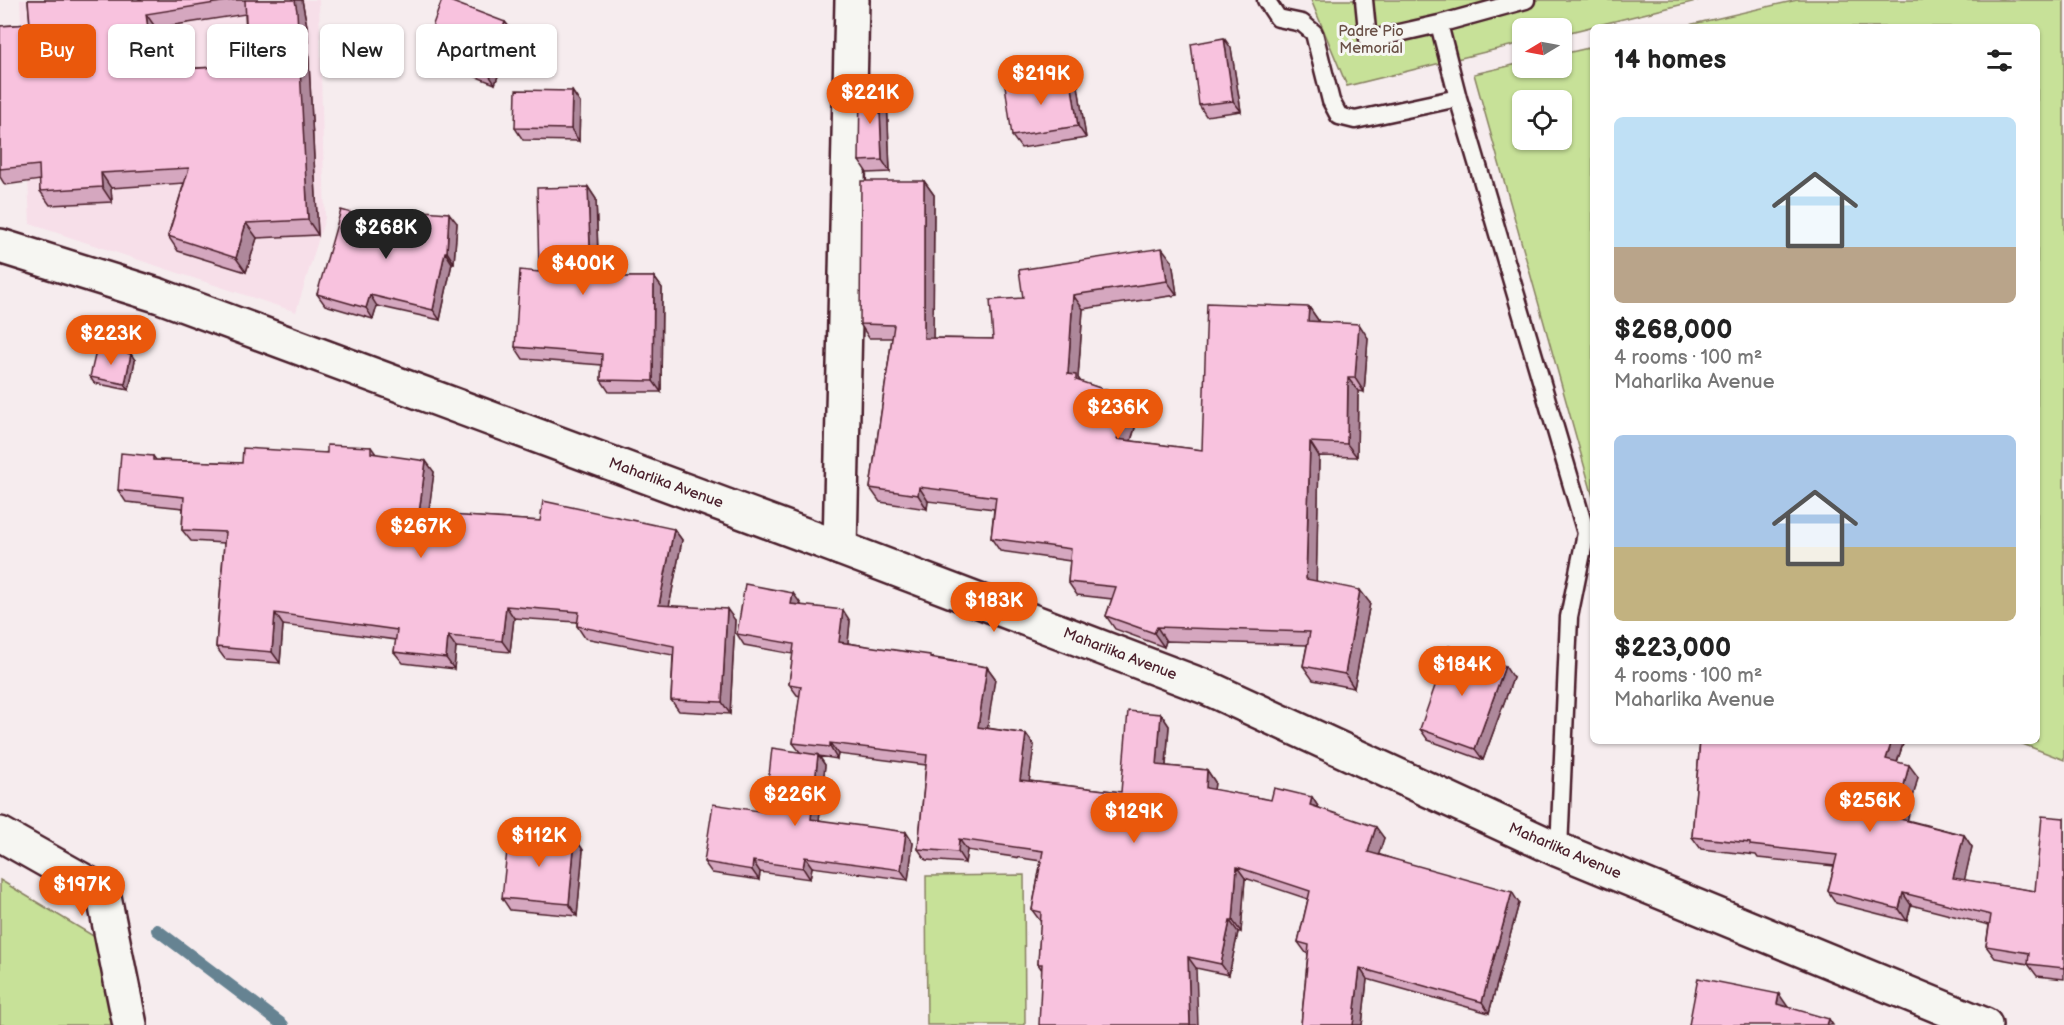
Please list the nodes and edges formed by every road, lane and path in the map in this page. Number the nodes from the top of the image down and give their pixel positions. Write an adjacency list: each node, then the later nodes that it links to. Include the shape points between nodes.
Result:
1 (852, 0): 9 (main road)
2 (1266, 0): 7 (lane, via 1278,18 1302,22 1314,33 1330,101 1339,116 1355,120)
3 (1364, 0): 6 (lane, via 1368,40)
4 (1526, 0): 5 (lane)
5 (1509, 2): 6 (lane)
6 (1439, 24): 7 (lane)
7 (1458, 98): 11 (lane, via 1586,532 1569,617)
8 (0, 246): 9 (main road, Maharlika Avenue, via 160,296)
9 (840, 548): 11 (main road, Maharlika Avenue, via 1208,688)
10 (0, 834): 12 (main road, via 103,892)
11 (1559, 850): 13 (main road, Maharlika Avenue)
12 (130, 1025)
13 (1985, 1025)

